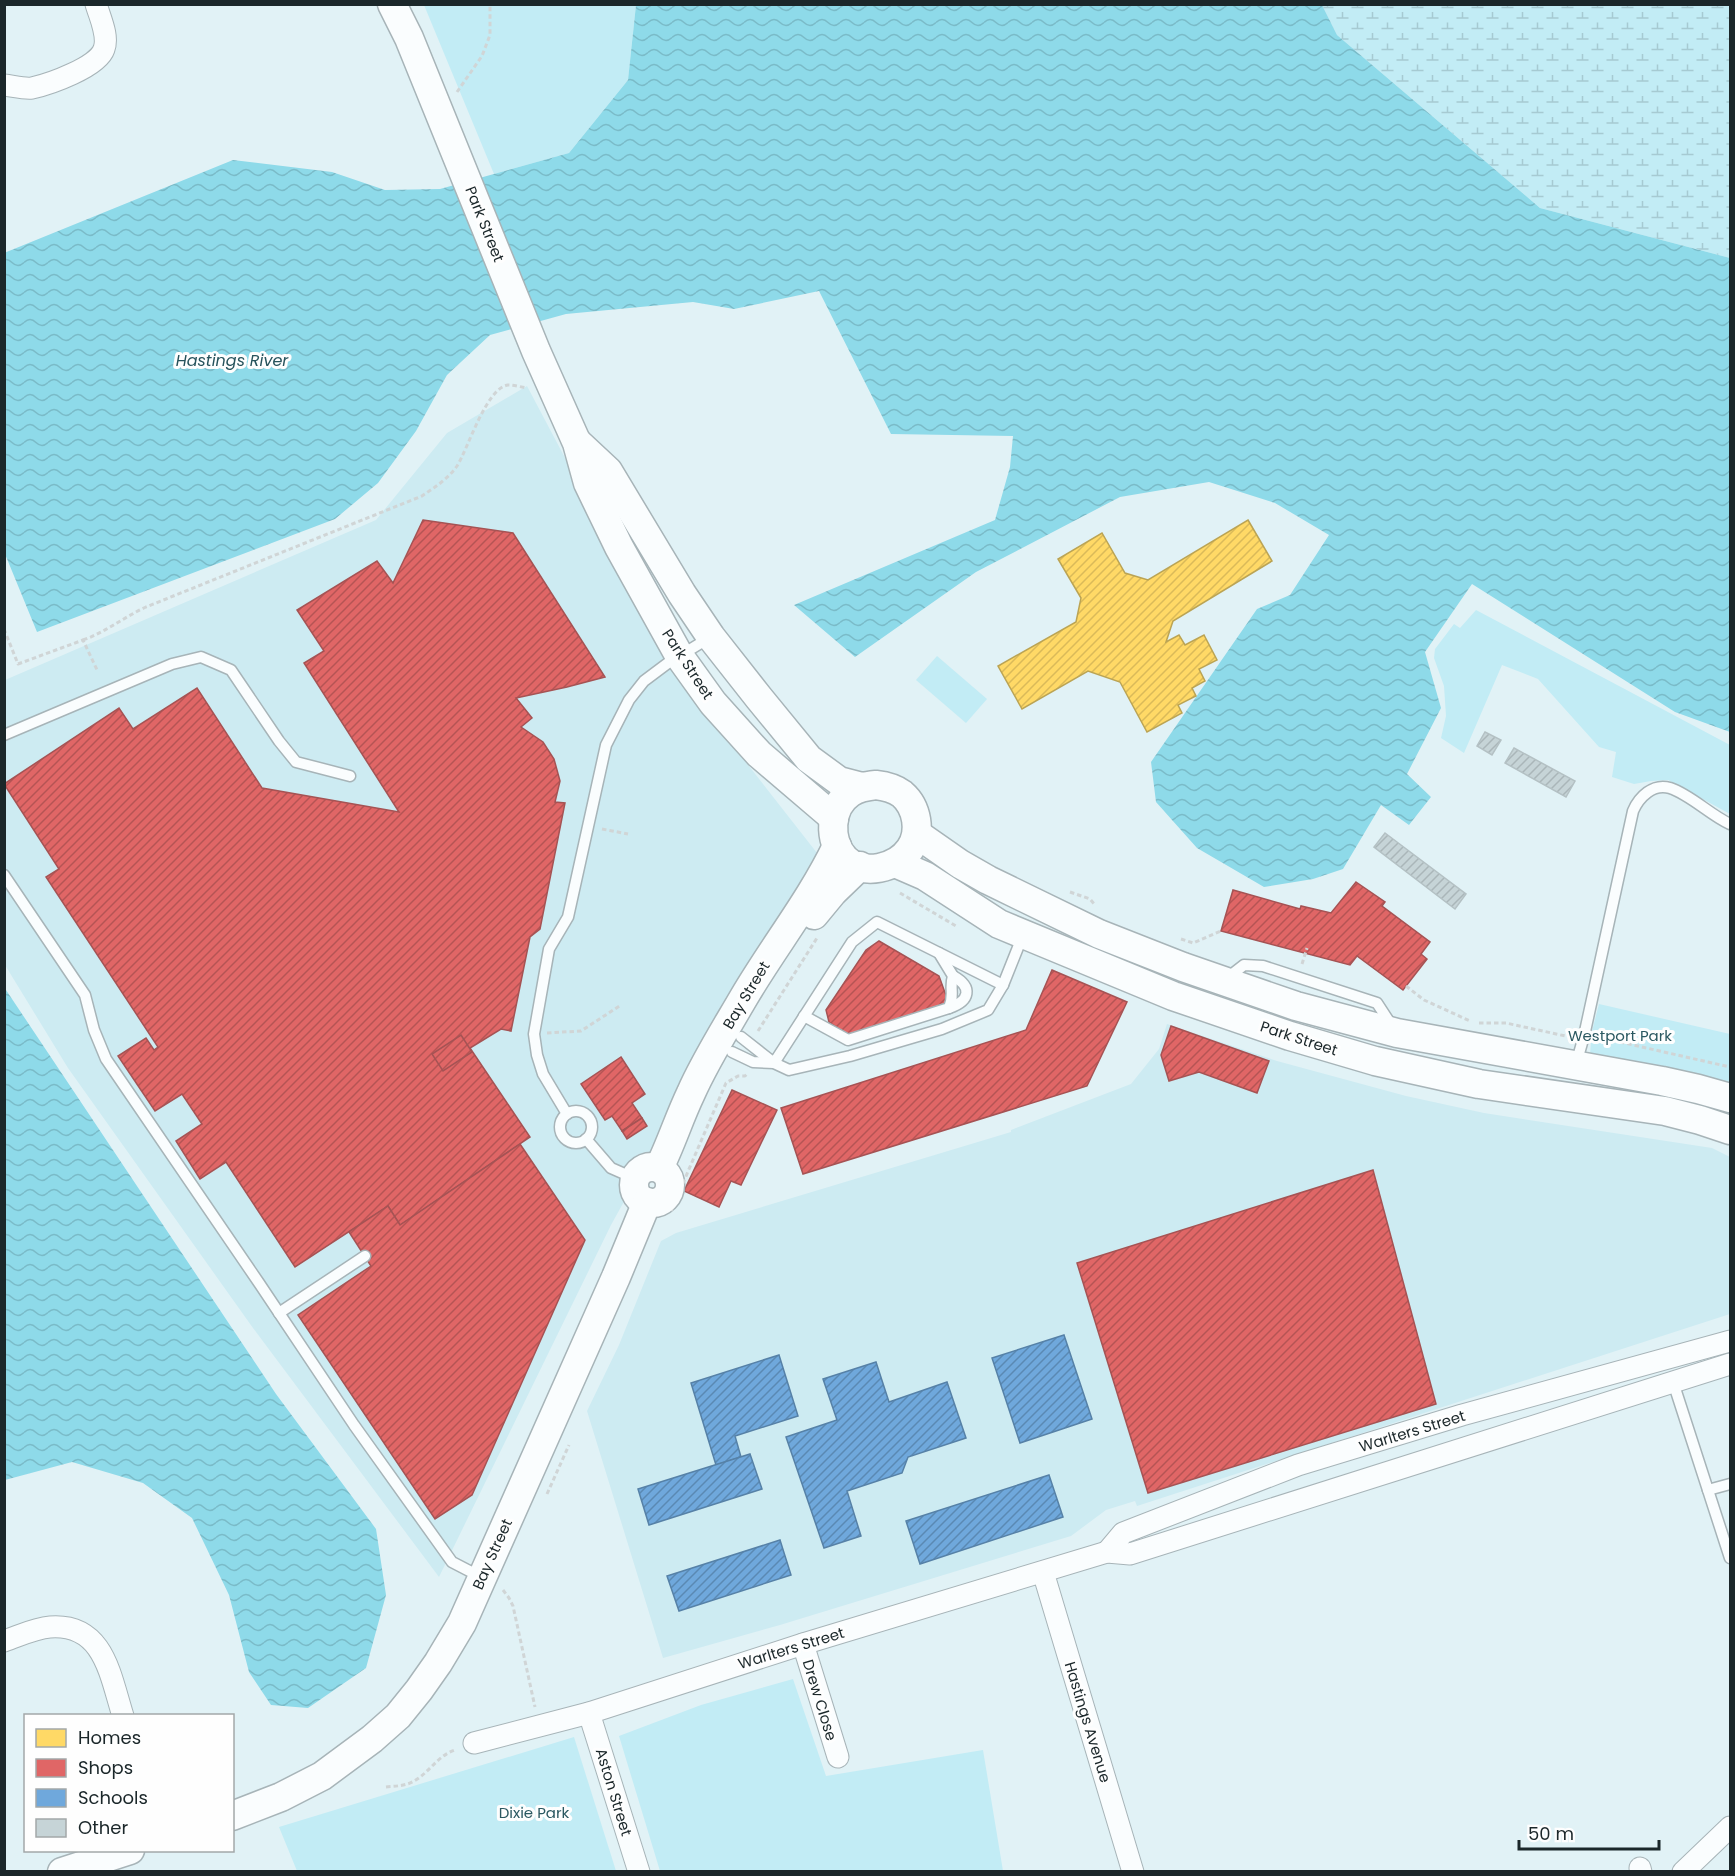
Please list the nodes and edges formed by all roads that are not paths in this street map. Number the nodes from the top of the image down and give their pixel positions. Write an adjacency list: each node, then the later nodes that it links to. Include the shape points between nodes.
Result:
1 (96, 4): 3 (street, via 106,39 100,58 30,88)
2 (392, 4): 4 (street, Park Street)
3 (4, 86)
4 (577, 443): 5 (street, Park Street, via 608,471); 6 (street, Park Street, via 588,483)
5 (711, 637): 6 (lane); 9 (street, Park Street, via 810,759 839,781)
6 (680, 657): 10 (street, Park Street, via 713,703 759,754); 25 (lane, via 644,681 629,700 606,745 568,916 549,950 534,1034 543,1074)
7 (4, 735): 8 (lane, via 172,664 201,657 231,670 296,762)
8 (350, 776)
9 (862, 787): 10 (street, via 839,805); 12 (street, via 889,787 902,794 911,805)
10 (834, 818): 13 (street)
11 (1731, 824): 23 (lane, via 1669,788 1655,789 1636,802)
12 (917, 834): 14 (street, via 911,849); 23 (street, Park Street, via 960,864 1038,905 1183,967 1296,1006 1397,1033)
13 (837, 846): 15 (street, via 846,860); 28 (street, Bay Street, via 815,890 756,978 691,1091)
14 (895, 863): 15 (street, via 874,869); 17 (street, Park Street, via 925,876)
15 (860, 866): 21 (street, Bay Street, via 808,923)
16 (4, 874): 30 (lane, via 85,995 106,1059)
17 (1023, 935): 19 (lane); 26 (street, Park Street, via 1173,996 1352,1054 1479,1084 1665,1111)
18 (939, 953): 19 (lane); 20 (lane, via 877,922 852,942); 20 (lane, via 952,976 954,998 949,1008 848,1040)
19 (1003, 985): 22 (lane, via 988,1010 942,1029 789,1070)
20 (804, 1016): 22 (lane)
21 (740, 1054): 22 (lane); 22 (lane, via 753,1062); 28 (street, Bay Street, via 723,1069)
22 (774, 1063)
23 (1576, 1065): 24 (street, Park Street)
24 (1731, 1098)
25 (567, 1114): 27 (lane, via 580,1111 591,1120 591,1134); 27 (lane, via 561,1123 565,1139 576,1143)
26 (1731, 1130)
27 (586, 1139): 28 (lane, via 611,1167)
28 (656, 1182): 39 (street, Bay Street)
29 (365, 1256): 30 (lane)
30 (279, 1313): 39 (lane, via 452,1562)
31 (1731, 1341): 36 (street, Warlters Street, via 1298,1465 1123,1533)
32 (1731, 1364): 33 (street, Warlters Street)
33 (1673, 1382): 35 (lane); 36 (street, Warlters Street, via 1130,1554)
34 (1731, 1484): 35 (lane)
35 (1708, 1490): 37 (lane)
36 (1107, 1552): 38 (street, Warlters Street)
37 (1731, 1558)
38 (1043, 1572): 41 (street, Warlters Street); 51 (street, Hastings Avenue)
39 (492, 1583): 46 (street, Bay Street, via 398,1716 322,1776)
40 (4, 1641): 43 (street, via 48,1627 83,1633 104,1656)
41 (802, 1644): 42 (street, Warlters Street); 45 (street, Drew Close)
42 (590, 1713): 44 (street, Warlters Street); 50 (street, Aston Street)
43 (122, 1714)
44 (474, 1743)
45 (838, 1757)
46 (234, 1815)
47 (1731, 1827): 52 (street)
48 (127, 1852): 49 (street)
49 (62, 1872)
50 (639, 1872)
51 (1133, 1872)
52 (1683, 1872)

